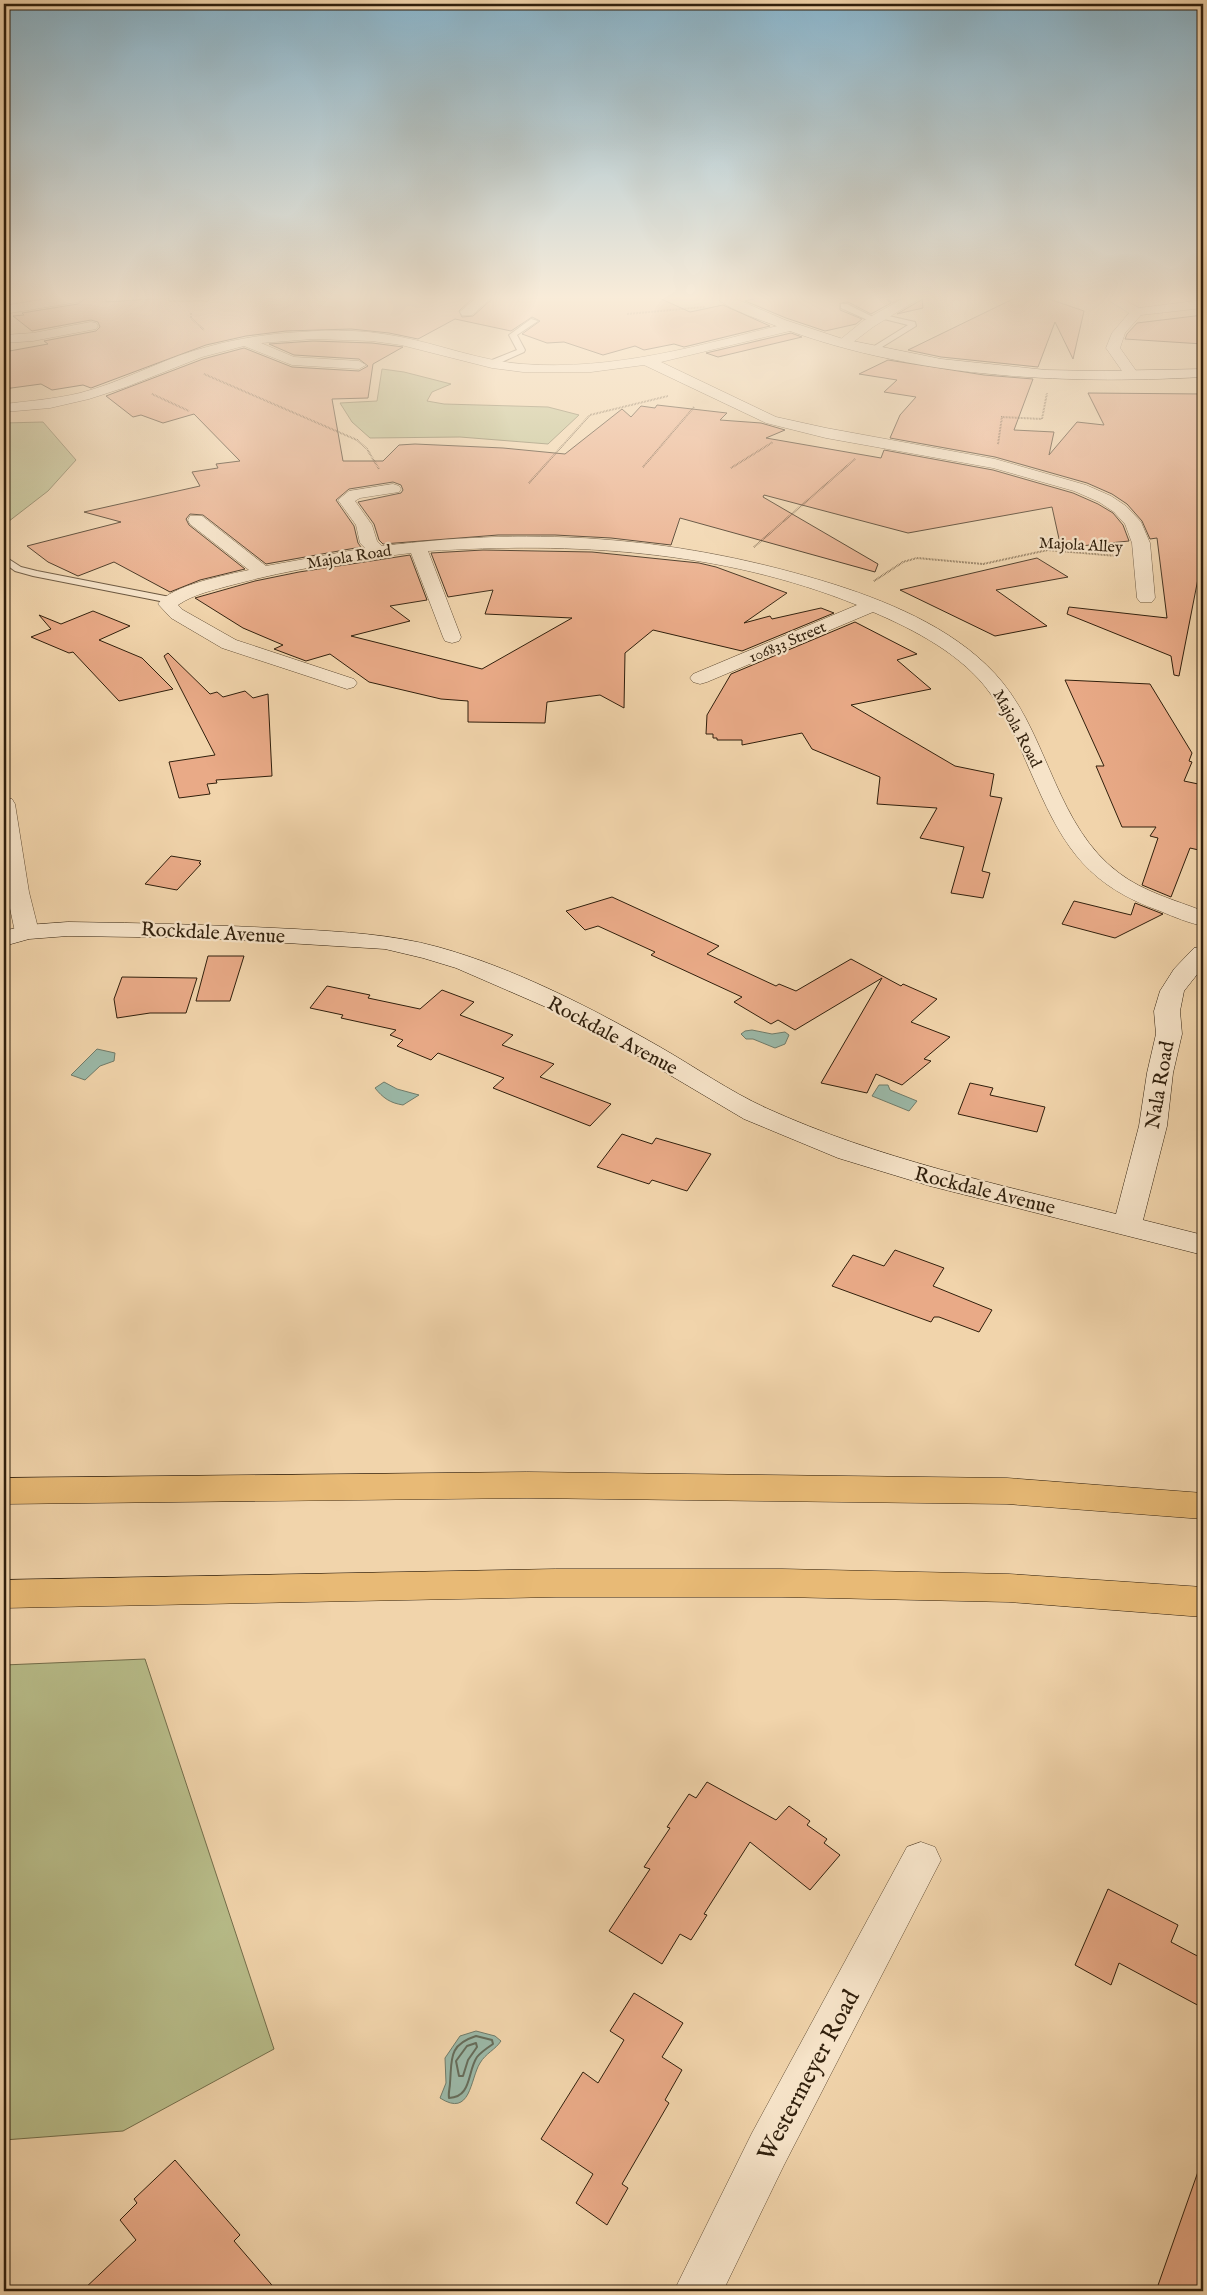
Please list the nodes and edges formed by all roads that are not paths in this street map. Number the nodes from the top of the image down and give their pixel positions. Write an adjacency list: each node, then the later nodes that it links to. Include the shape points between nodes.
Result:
1 (31, 405): 3 (street)
2 (734, 405): 10 (street, via 796,428 995,464 1080,488 1105,499 1132,522 1141,543)
3 (4, 408)
4 (392, 489): 7 (street, via 355,494 346,500 364,525)
5 (196, 520): 9 (street)
6 (417, 546): 7 (street, Majola Road); 12 (street, Majola Road, via 471,542 578,543 668,551 736,562 811,581); 13 (street)
7 (376, 550): 9 (street, Majola Road)
8 (4, 559): 11 (lane, via 18,569 36,574)
9 (263, 572): 11 (street, Majola Road)
10 (1146, 598)
11 (170, 600): 15 (street, via 167,604 177,614 229,644)
12 (873, 605): 14 (street, 106833 Street); 17 (street, Majola Road, via 943,642 996,686 1071,832 1085,854 1103,872 1144,896)
13 (452, 637)
14 (700, 678)
15 (347, 683)
16 (4, 804): 18 (street, via 17,892)
17 (1203, 919)
18 (16, 935): 20 (street, Rockdale Avenue, via 97,928 204,931 386,942 429,952 465,963 564,1006 754,1113 840,1149 921,1175)
19 (1203, 954): 20 (street, Nala Road, via 1183,974 1172,992 1167,1011 1169,1034 1153,1126)
20 (1127, 1225): 21 (street, Rockdale Avenue)
21 (1203, 1245)
22 (4, 1490): 23 (highway, via 527,1486 1007,1491)
23 (1203, 1506)
24 (4, 1594): 25 (highway, via 546,1583 772,1583 1009,1588)
25 (1203, 1602)
26 (921, 1860): 27 (street, Westermeyer Road, via 768,2149)
27 (698, 2291)

